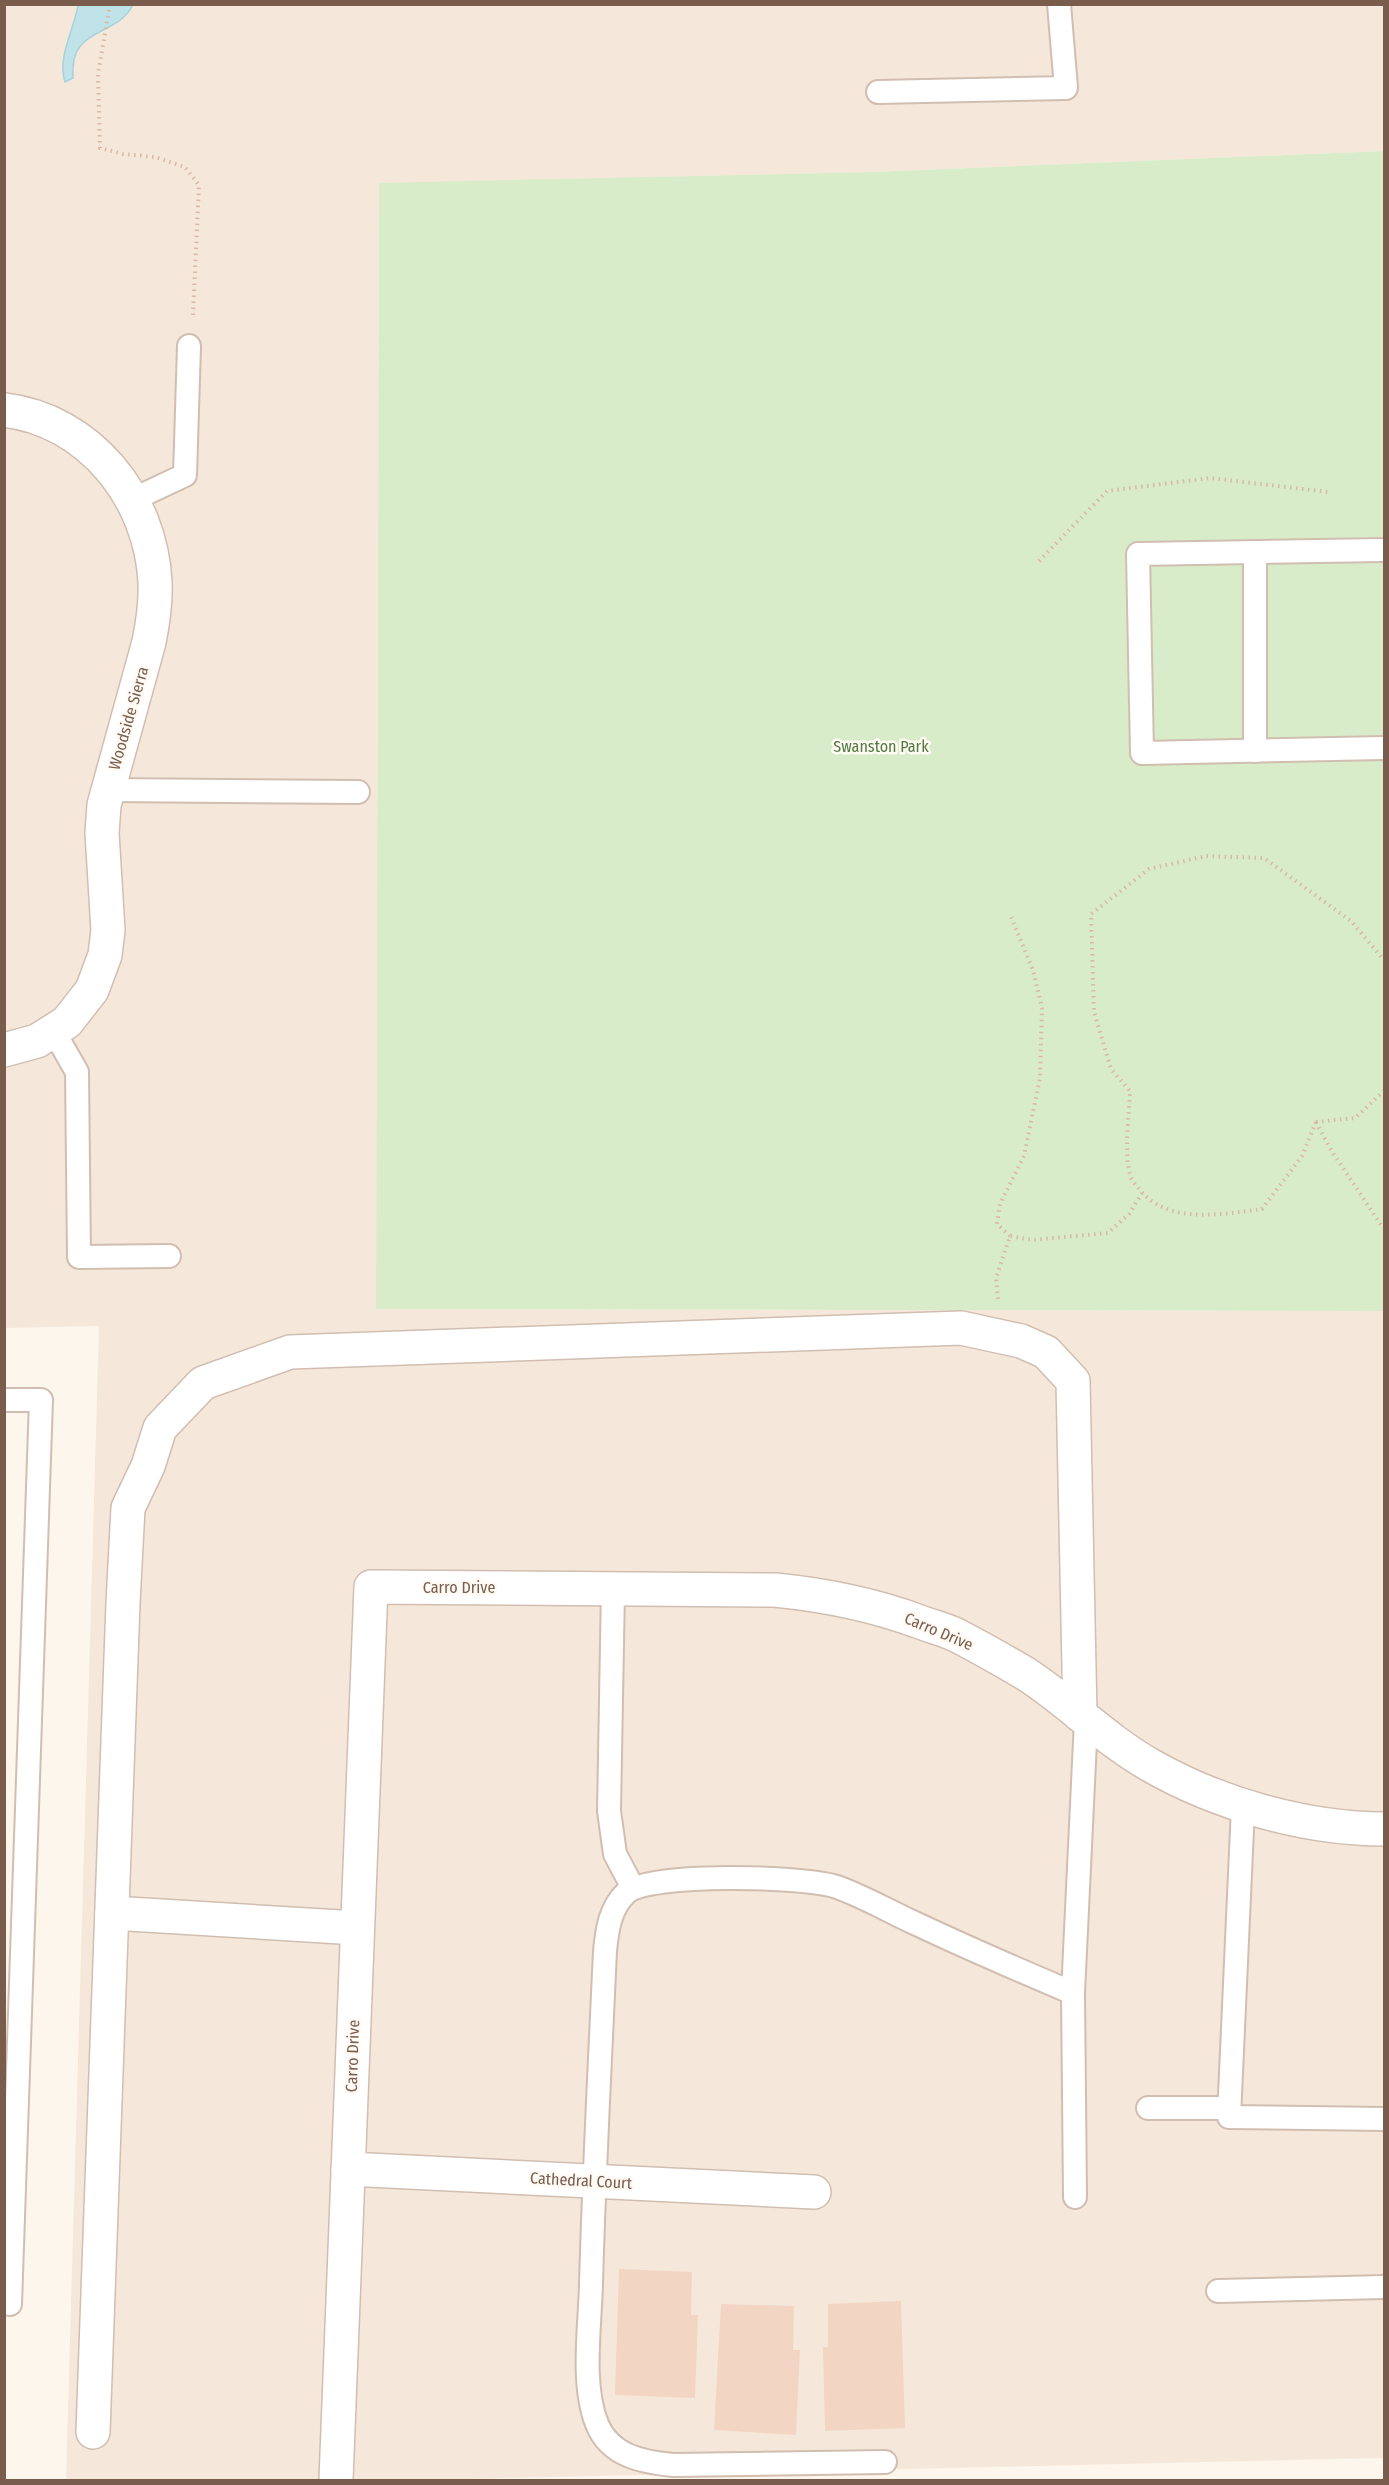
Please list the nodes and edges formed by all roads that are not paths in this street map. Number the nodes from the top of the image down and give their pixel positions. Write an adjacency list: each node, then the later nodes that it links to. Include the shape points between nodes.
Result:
1 (1059, 4): 2 (lane, via 1066,88)
2 (878, 92)
3 (189, 346): 5 (lane, via 185,475)
4 (4, 410): 5 (street, Woodside Sierra, via 43,419 83,441 114,471)
5 (132, 500): 10 (street, Woodside Sierra, via 147,535 155,581 154,615)
6 (1384, 550): 7 (lane)
7 (1255, 552): 9 (lane); 9 (lane, via 1138,554 1142,753)
8 (1384, 748): 9 (lane)
9 (1255, 751)
10 (108, 790): 11 (lane); 12 (street, Woodside Sierra, via 102,833 108,930 105,955 92,990 81,1006 67,1022)
11 (358, 792)
12 (53, 1030): 13 (street, Woodside Sierra, via 37,1041); 14 (lane, via 77,1072 79,1257)
13 (4, 1050)
14 (169, 1256)
15 (4, 1400): 22 (lane, via 41,1400)
16 (613, 1588): 17 (street, Carro Drive, via 775,1590 881,1608 956,1635 1026,1674); 20 (lane, via 609,1811 615,1854); 23 (street, Carro Drive, via 371,1587)
17 (1083, 1717): 18 (street, Carro Drive, via 1151,1766); 21 (street, via 1073,1381 1046,1352 1021,1341 961,1328 290,1352 203,1383 160,1428 128,1508); 24 (lane)
18 (1244, 1807): 19 (street, Carro Drive, via 1309,1822); 26 (lane)
19 (1384, 1829)
20 (633, 1888): 24 (lane, via 665,1881 770,1878 835,1886); 29 (lane, via 616,1905 607,1934)
21 (112, 1913): 23 (street); 35 (street)
22 (14, 1923): 34 (lane, via 10,2304)
23 (357, 1928): 28 (street, Carro Drive)
24 (1073, 1993): 31 (lane)
25 (1148, 2108): 26 (lane)
26 (1229, 2108): 27 (lane, via 1229,2117)
27 (1384, 2119)
28 (348, 2169): 29 (street, Cathedral Court); 37 (street, Carro Drive)
29 (594, 2181): 30 (street, Cathedral Court); 36 (lane, via 589,2367 593,2409 608,2441 624,2455 672,2465)
30 (814, 2192)
31 (1075, 2197)
32 (1384, 2287): 33 (lane)
33 (1218, 2291)
34 (4, 2302)
35 (93, 2432)
36 (885, 2462)
37 (336, 2481)

